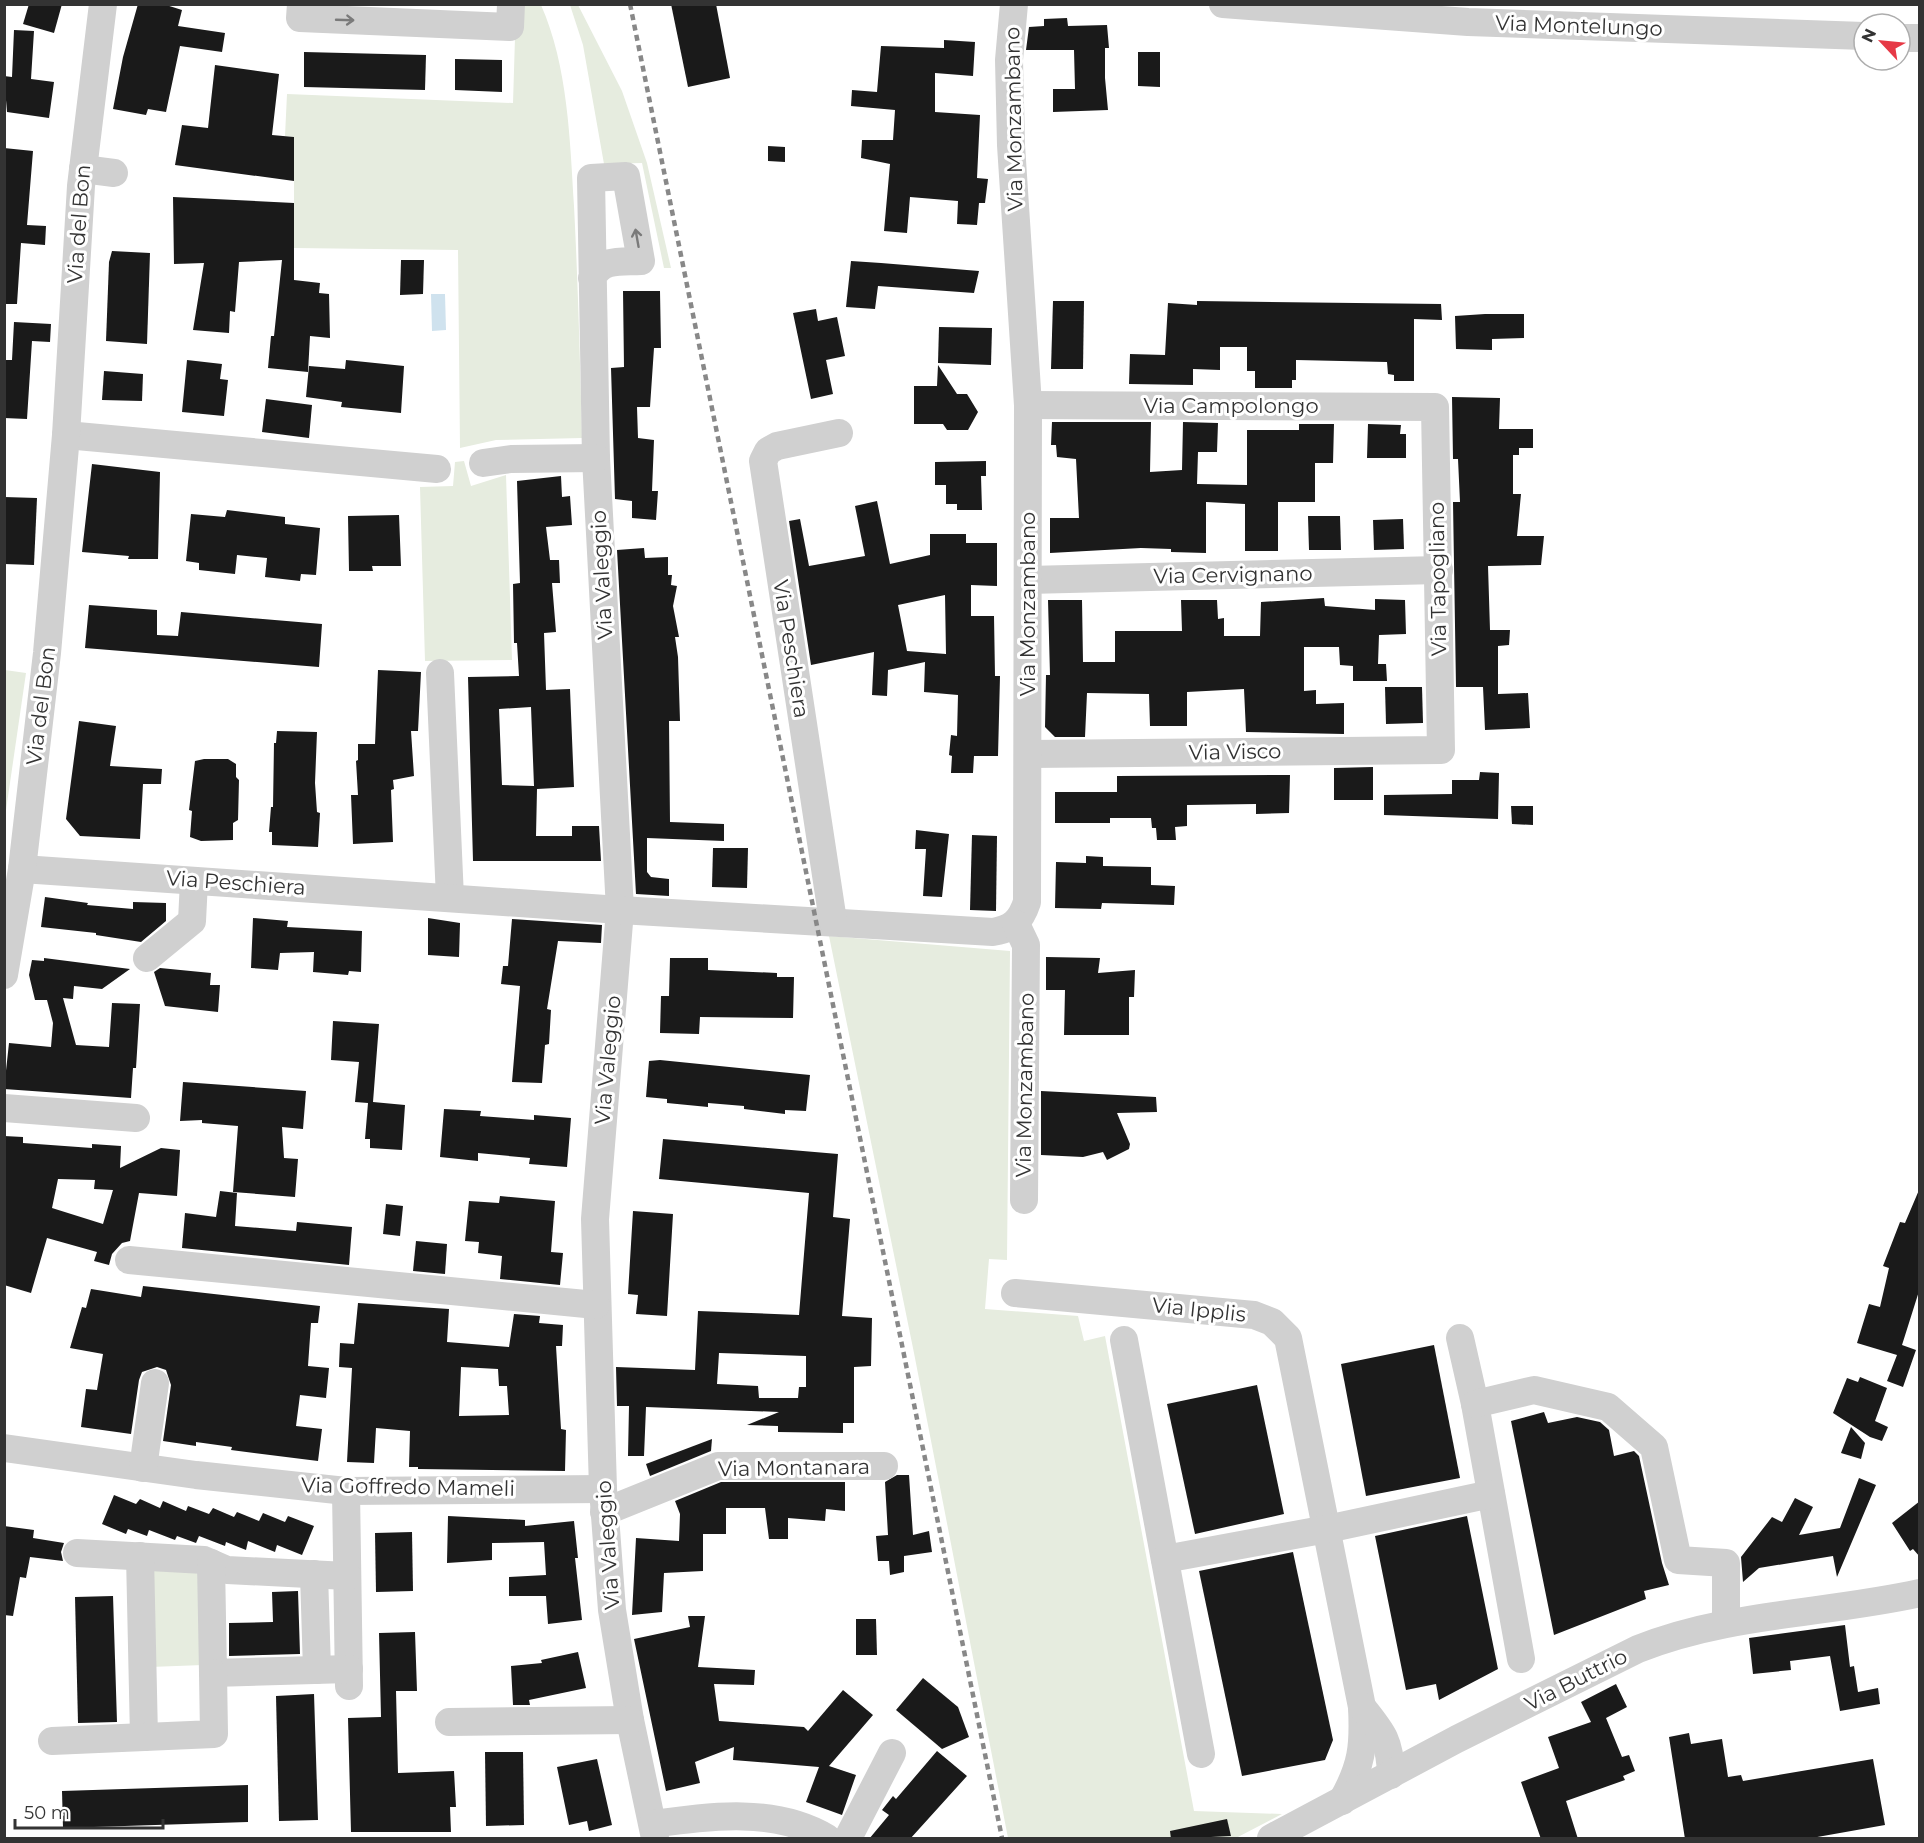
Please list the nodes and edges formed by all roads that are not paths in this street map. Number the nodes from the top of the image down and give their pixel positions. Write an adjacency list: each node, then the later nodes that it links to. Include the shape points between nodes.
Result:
1 (301, 4): 2 (street, one-way to 2, via 300,18 510,27)
2 (511, 4)
3 (1014, 4): 10 (street, Via Monzambano, via 1009,60 1011,145)
4 (1223, 4): 6 (street, Via Montelungo, via 1468,22)
5 (104, 8): 7 (street, Via del Bon)
6 (1852, 36)
7 (83, 169): 8 (street); 13 (street, Via del Bon)
8 (114, 173)
9 (592, 278): 14 (street, Via Valeggio)
10 (1028, 405): 11 (street, Via Campolongo); 18 (street, Via Monzambano)
11 (1435, 407): 17 (street, Via Tapogliano)
12 (839, 433): 26 (street, Via Peschiera, via 777,446 768,451 763,461)
13 (66, 435): 16 (street); 22 (street, Via del Bon, via 47,653)
14 (596, 458): 15 (street); 25 (street, Via Valeggio)
15 (483, 463)
16 (437, 469)
17 (1439, 570): 18 (street, Via Cervignano); 20 (street, Via Tapogliano)
18 (1028, 580): 21 (street, Via Monzambano)
19 (440, 673): 24 (street)
20 (1441, 750): 21 (street, Via Visco)
21 (1029, 754): 27 (street, Via Monzambano, via 1028,902)
22 (22, 869): 23 (street, Via Peschiera); 29 (street, Via del Bon)
23 (194, 881): 24 (street, Via Peschiera); 28 (street, via 192,921)
24 (450, 898): 25 (street, Via Peschiera)
25 (620, 910): 26 (street, Via Peschiera); 35 (street, Via Valeggio, via 596,1219)
26 (833, 921): 27 (street, Via Peschiera, via 993,932)
27 (1016, 924): 32 (street, Via Monzambano, via 1026,945)
28 (147, 958)
29 (4, 975)
30 (4, 1108): 31 (street)
31 (136, 1118)
32 (1024, 1200)
33 (129, 1260): 35 (street)
34 (1015, 1293): 46 (street, Via Ipplis, via 1245,1314 1272,1322 1288,1338 1291,1348)
35 (596, 1305): 45 (street, Via Valeggio)
36 (1460, 1338): 39 (street)
37 (1124, 1340): 49 (street)
38 (155, 1383): 42 (street)
39 (1475, 1404): 44 (street); 54 (street, via 1534,1390 1608,1407 1654,1447 1678,1560 1726,1563)
40 (4, 1448): 42 (street, Via Goffredo Mameli)
41 (884, 1466): 45 (street, Via Montanara, via 718,1466)
42 (143, 1468): 43 (street, Via Goffredo Mameli)
43 (346, 1491): 45 (street, Via Goffredo Mameli); 52 (street)
44 (1491, 1494): 46 (street); 55 (street)
45 (603, 1500): 58 (street, Via Valeggio, via 612,1610)
46 (1327, 1529): 49 (street); 61 (street, Via Ipplis, via 1362,1707)
47 (77, 1553): 48 (street)
48 (141, 1556): 50 (street); 60 (street)
49 (1165, 1559): 65 (street)
50 (211, 1563): 51 (street, via 226,1570); 57 (street)
51 (314, 1574): 52 (street); 56 (street)
52 (347, 1576): 56 (street, via 349,1679)
53 (1915, 1592): 54 (street, Via Buttrio, via 1833,1610)
54 (1726, 1622): 63 (street, Via Buttrio, via 1689,1630 1638,1649)
55 (1521, 1659)
56 (317, 1670): 57 (street)
57 (213, 1673): 60 (street, via 214,1734)
58 (630, 1720): 59 (street); 68 (street, Via Valeggio)
59 (449, 1722)
60 (144, 1737): 62 (street)
61 (1375, 1739): 63 (street, Via Ipplis); 66 (street, Via Ipplis, via 1390,1750); 67 (street)
62 (52, 1741)
63 (1435, 1751): 66 (street, Via Buttrio)
64 (892, 1753): 70 (street)
65 (1201, 1754)
66 (1391, 1775): 67 (street, Via Buttrio)
67 (1342, 1801): 71 (street, Via Buttrio)
68 (654, 1831): 69 (street, via 708,1817 758,1817 803,1827)
69 (827, 1839)
70 (848, 1839)
71 (1271, 1839)

